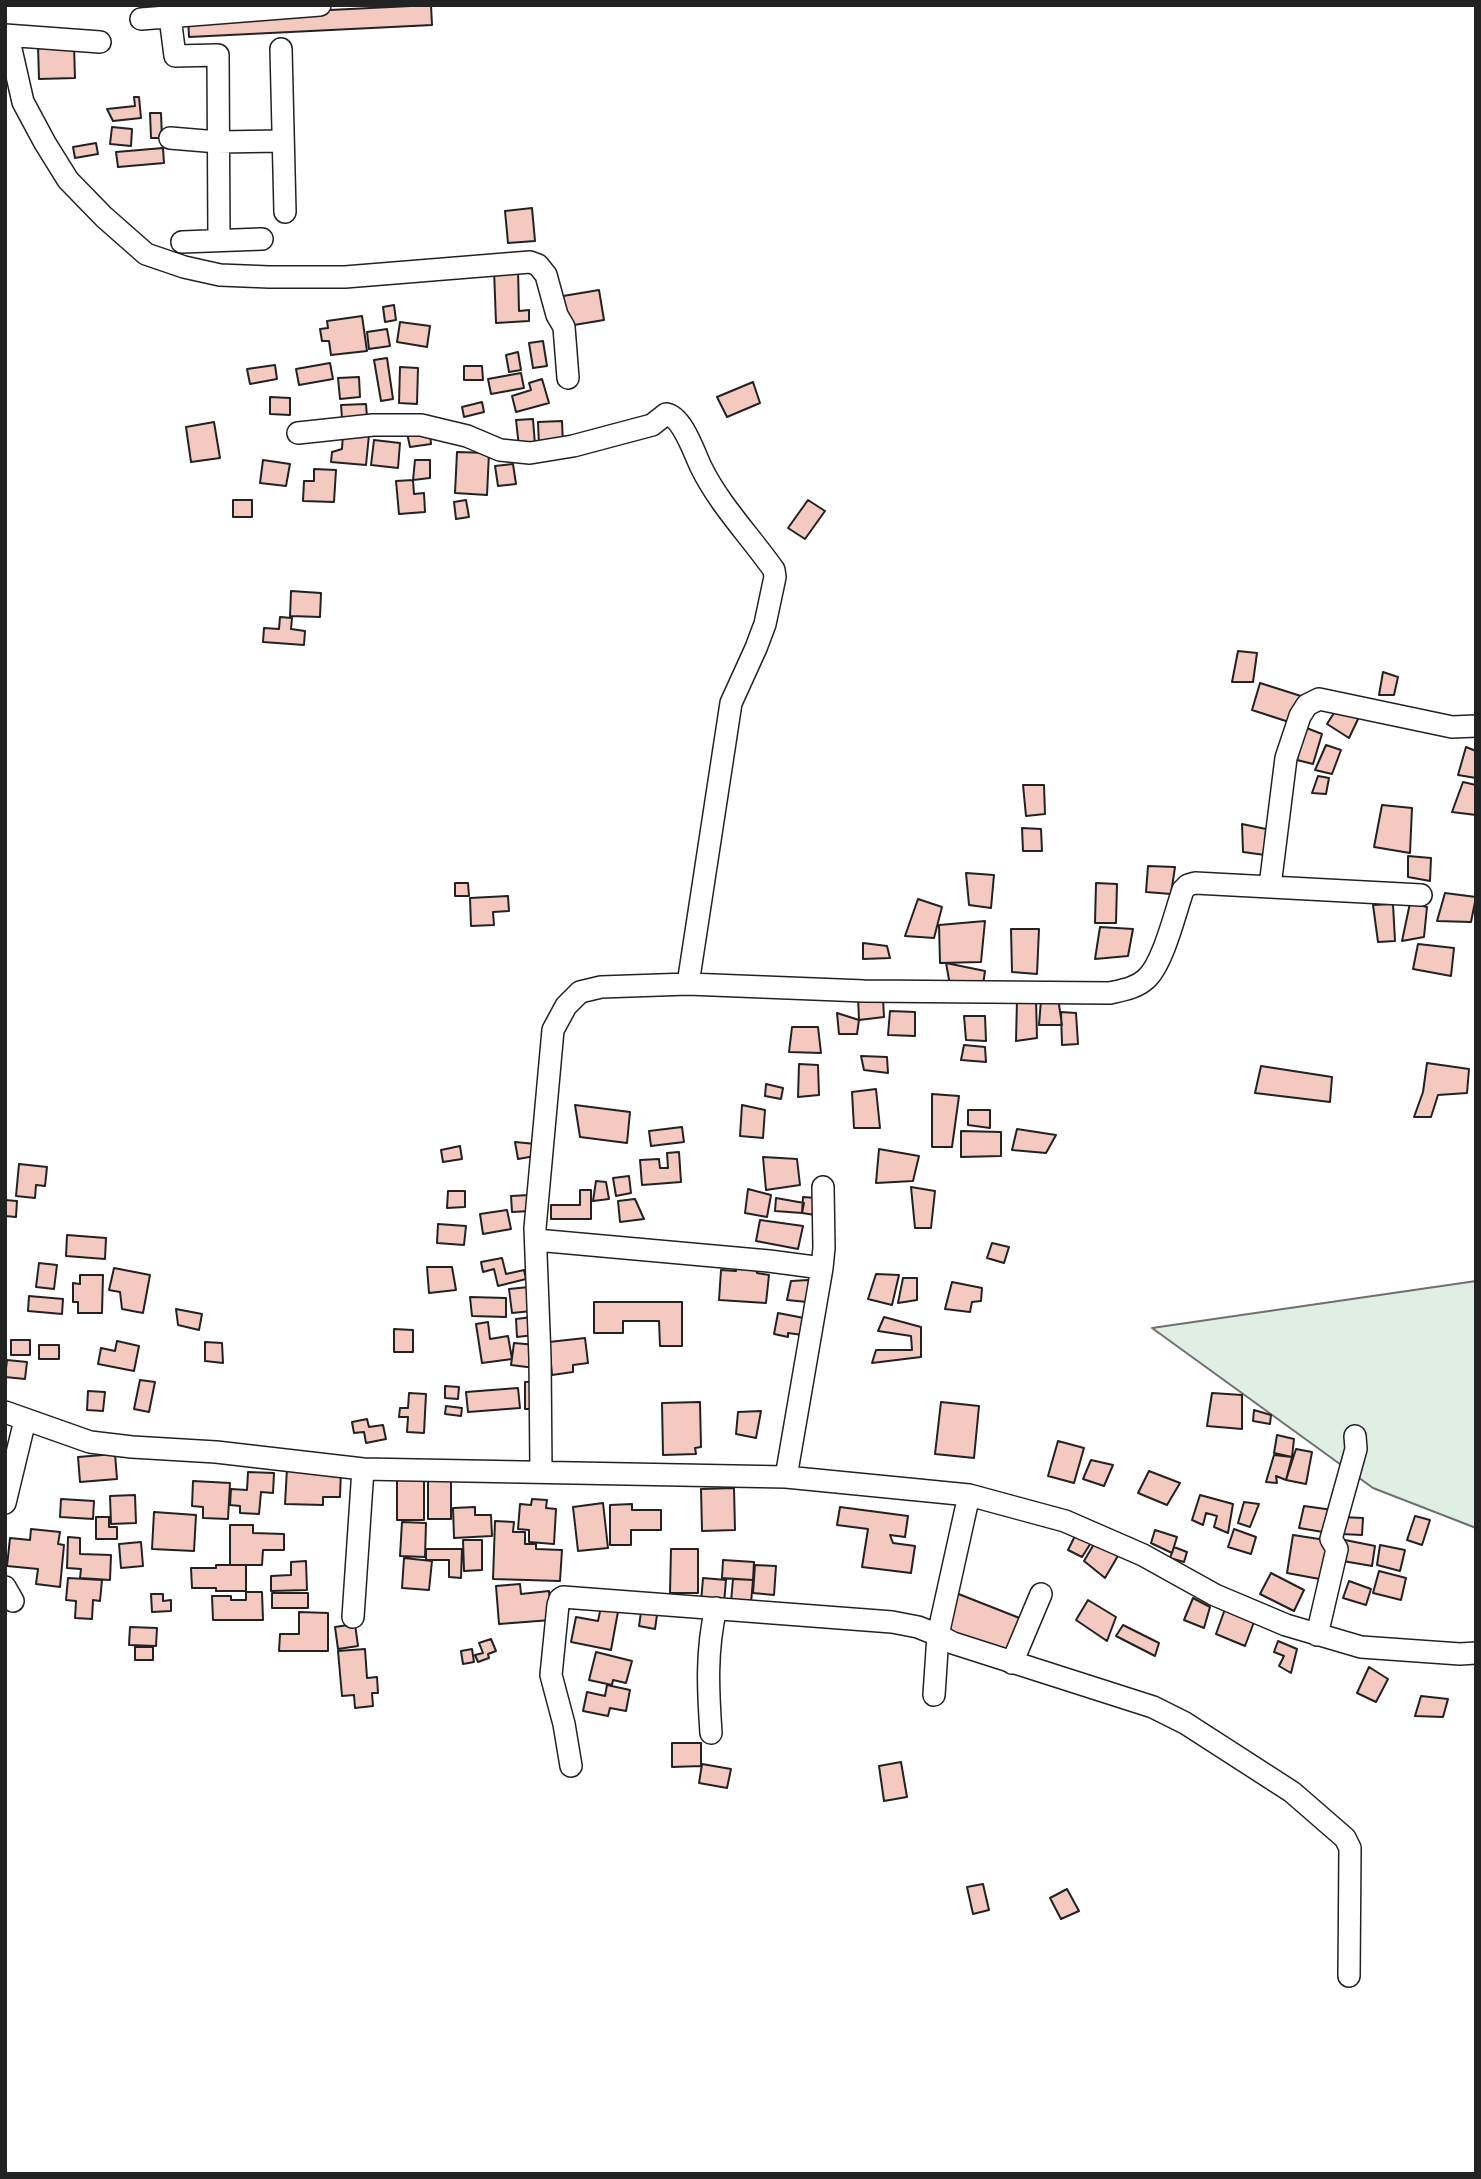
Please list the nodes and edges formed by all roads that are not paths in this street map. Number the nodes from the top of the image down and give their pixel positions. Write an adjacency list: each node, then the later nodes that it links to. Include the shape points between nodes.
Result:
1 (320, 5): 2 (street)
2 (240, 8): 3 (street)
3 (170, 17): 4 (street); 10 (street, via 175,56 218,55)
4 (141, 19)
5 (7, 36): 6 (street); 15 (street, via 23,102 62,171 146,254 220,275 270,277 530,262 547,275 564,327)
6 (100, 42)
7 (281, 49): 9 (street)
8 (170, 138): 10 (street)
9 (282, 141): 10 (street); 11 (street)
10 (218, 142): 13 (street)
11 (285, 212)
12 (262, 239): 13 (street)
13 (219, 240): 14 (street)
14 (182, 242)
15 (568, 378)
16 (298, 433): 20 (street, via 421,425 500,450 530,453 652,425 666,414 680,424 703,471 775,577 765,624 731,703)
17 (1476, 726): 18 (street, via 1452,727 1319,699 1307,705 1286,758)
18 (1270, 886): 19 (street); 20 (street, via 1188,885 1156,967 1135,987 1110,993)
19 (1421, 895)
20 (688, 984): 22 (street, via 601,987 580,992 566,1006 554,1030 550,1058)
21 (823, 1187): 23 (street)
22 (536, 1240): 23 (street); 27 (street)
23 (822, 1268): 28 (street)
24 (15, 1416): 26 (street, via 90,1442); 30 (street)
25 (1355, 1436): 34 (street, via 1356,1449 1331,1539 1337,1549)
26 (363, 1469): 27 (street); 33 (street)
27 (541, 1472): 28 (street)
28 (786, 1478): 29 (street)
29 (969, 1494): 34 (street, via 1065,1521 1143,1555 1215,1595); 35 (street)
30 (5, 1503)
31 (1041, 1594): 37 (street)
32 (716, 1608): 35 (street, via 892,1622); 39 (street, via 708,1655); 40 (street, via 560,1599 551,1675)
33 (353, 1617)
34 (1317, 1634): 36 (street, via 1361,1647)
35 (938, 1635): 37 (street); 38 (street)
36 (1476, 1653)
37 (1012, 1663): 41 (street, via 1153,1707 1185,1723 1292,1792 1345,1838 1350,1848)
38 (934, 1695)
39 (711, 1733)
40 (571, 1766)
41 (1349, 1976)

